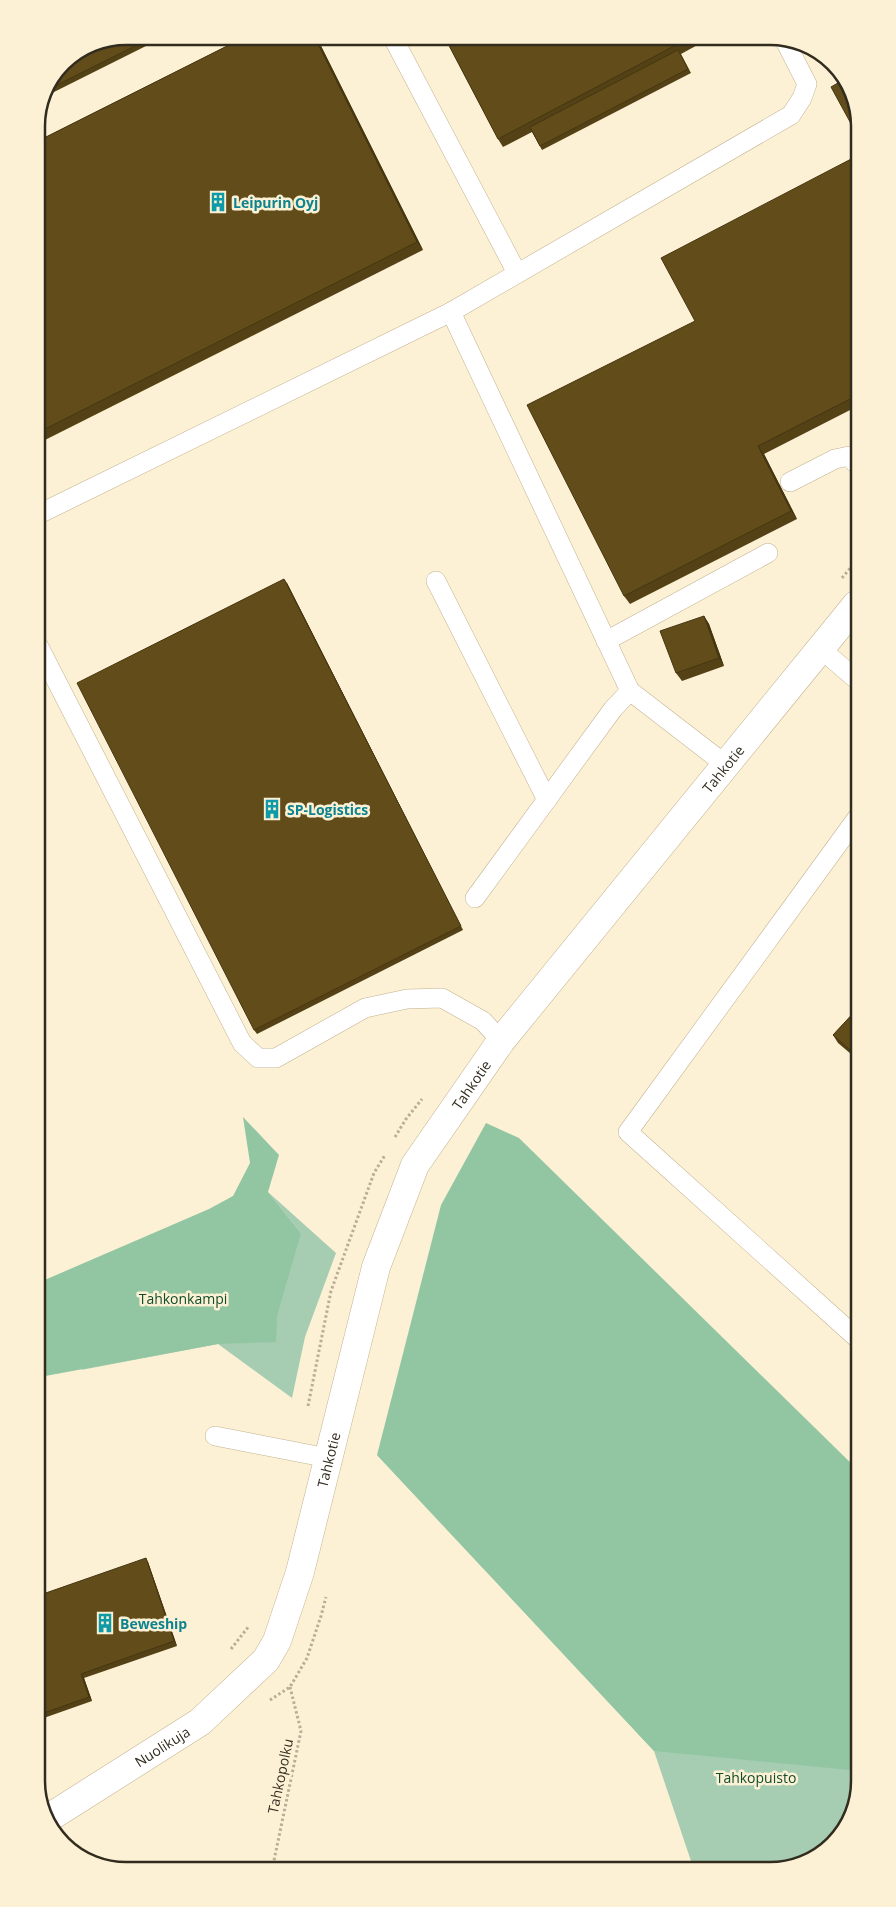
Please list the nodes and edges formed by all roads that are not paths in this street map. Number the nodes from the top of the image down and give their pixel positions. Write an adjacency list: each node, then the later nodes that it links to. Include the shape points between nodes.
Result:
1 (397, 45): 3 (lane)
2 (788, 47): 3 (lane, via 806,84 791,115)
3 (517, 274): 4 (lane)
4 (451, 312): 7 (lane); 11 (lane)
5 (851, 458): 6 (lane, via 835,459)
6 (790, 482)
7 (45, 512)
8 (768, 553): 11 (lane)
9 (436, 581): 17 (lane)
10 (851, 611): 12 (street, Tahkotie)
11 (606, 641): 15 (lane)
12 (821, 649): 14 (lane); 16 (street, Tahkotie)
13 (45, 659): 20 (lane, via 242,1043 258,1058 276,1058 364,1008 408,999 442,998 483,1021)
14 (851, 675)
15 (630, 691): 16 (lane); 17 (lane, via 613,709)
16 (726, 765): 20 (street, Tahkotie)
17 (547, 800): 19 (lane)
18 (851, 826): 21 (lane, via 628,1132)
19 (475, 898)
20 (501, 1041): 23 (street, Tahkotie, via 415,1165 376,1267)
21 (851, 1333)
22 (216, 1436): 23 (lane)
23 (328, 1458): 24 (street, Tahkotie, via 300,1572 277,1642)
24 (266, 1660): 25 (street, Nuolikuja, via 200,1722)
25 (52, 1816)

